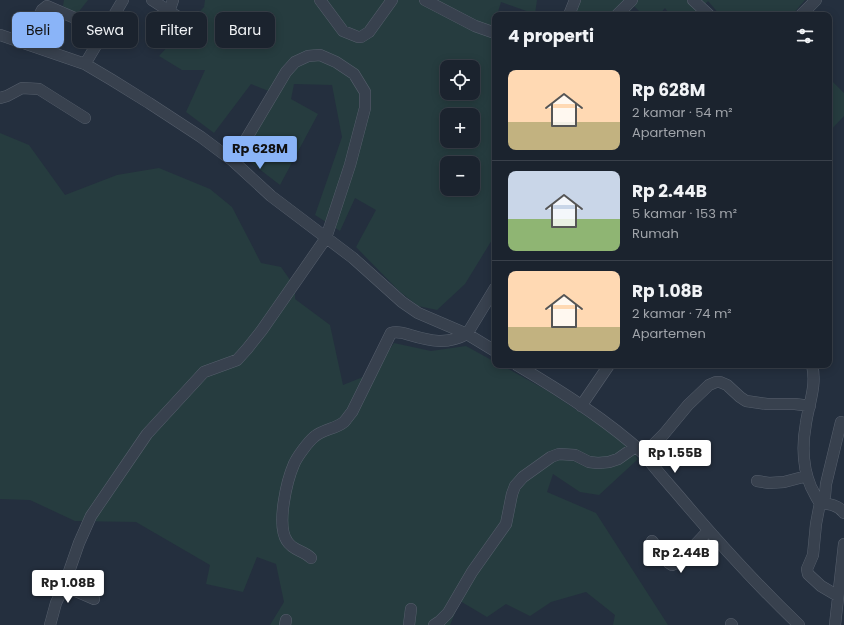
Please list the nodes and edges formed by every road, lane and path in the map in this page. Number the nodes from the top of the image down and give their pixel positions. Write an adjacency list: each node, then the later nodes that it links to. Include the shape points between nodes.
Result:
1 (123, 0): 13 (street)
2 (152, 0): 14 (street)
3 (172, 0): 14 (street)
4 (320, 0): 5 (street, via 343,31 361,37 369,32)
5 (392, 0)
6 (425, 0): 19 (street)
7 (575, 0): 15 (street)
8 (632, 0): 16 (street)
9 (693, 0): 17 (street)
10 (816, 0): 18 (street)
11 (41, 12): 12 (street, via 47,6)
12 (61, 12)
13 (116, 12)
14 (170, 12)
15 (570, 12)
16 (620, 12)
17 (706, 12)
18 (805, 12)
19 (492, 32)
20 (0, 34): 21 (street)
21 (12, 38)
22 (41, 48): 24 (street)
23 (95, 48): 24 (street)
24 (85, 64): 27 (street, via 201,137)
25 (0, 98): 26 (street, via 22,88 39,89)
26 (85, 118)
27 (233, 161): 28 (street, via 271,196); 28 (street, via 286,72 295,62 308,56 320,55 354,74 365,92 364,108 350,165)
28 (326, 238): 30 (street, via 418,313); 48 (street, via 262,330 237,360 204,372 147,434 91,516)
29 (492, 293): 30 (street)
30 (467, 334): 31 (street); 46 (street, via 440,342 391,333 352,412 343,422 312,438 295,462 285,490 282,528 286,540 293,549)
31 (492, 349)
32 (526, 368): 35 (street)
33 (607, 368): 35 (street)
34 (813, 368): 36 (street, via 815,376)
35 (581, 406): 38 (street)
36 (810, 406): 38 (street, via 746,401 727,385 716,382 709,385 688,405 664,434); 39 (street, via 803,458)
37 (842, 422): 41 (street, via 825,496)
38 (640, 450): 43 (street); 54 (street, via 609,462 598,463 589,462 575,455 559,454 523,477 512,494 506,524 472,572 448,613)
39 (807, 476): 40 (street, via 784,482); 41 (street)
40 (757, 481)
41 (820, 503): 42 (street, via 836,506); 49 (street, via 813,555 807,569 808,574 821,586)
42 (844, 513)
43 (708, 531): 44 (street, via 679,562 672,565); 55 (street, via 760,588)
44 (652, 541)
45 (844, 544): 47 (street)
46 (311, 558)
47 (843, 573): 49 (street)
48 (64, 586): 50 (street); 52 (street)
49 (838, 596): 56 (street)
50 (94, 598)
51 (411, 609): 53 (street)
52 (50, 625)
53 (409, 625)
54 (434, 625)
55 (799, 625)
56 (836, 625)

